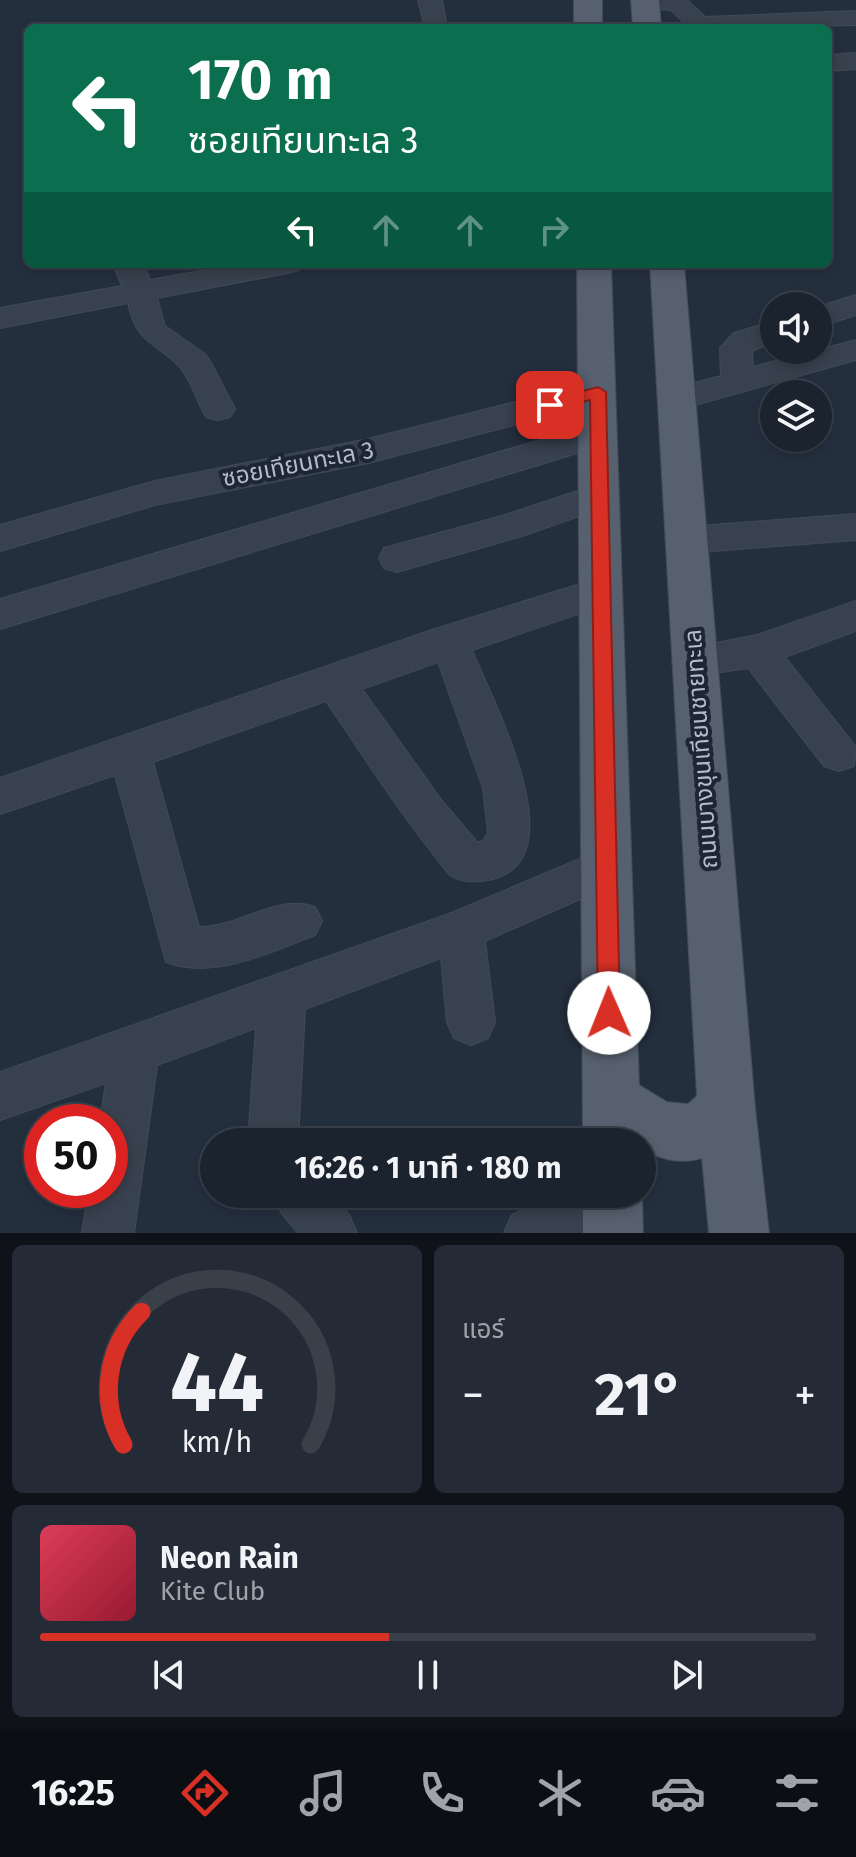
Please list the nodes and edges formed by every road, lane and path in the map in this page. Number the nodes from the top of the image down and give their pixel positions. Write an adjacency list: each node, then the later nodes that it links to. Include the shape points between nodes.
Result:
1 (430, 0): 5 (street)
2 (588, 0): 6 (main road)
3 (646, 10): 4 (street, via 677,3 702,24)
4 (856, 18)
5 (436, 24)
6 (588, 24)
7 (856, 61): 8 (street)
8 (832, 63)
9 (237, 268): 12 (street)
10 (594, 268): 22 (main road)
11 (667, 268): 20 (main road, ถนนบางขุนเทียนชายทะเล)
12 (134, 276): 13 (street); 16 (street); 21 (street, via 148,324 194,361)
13 (0, 296)
14 (856, 305): 15 (street)
15 (832, 313)
16 (0, 318)
17 (760, 335): 19 (street, via 736,348)
18 (856, 350): 19 (street)
19 (738, 383): 20 (street)
20 (677, 399): 26 (main road, ถนนบางขุนเทียนชายทะเล)
21 (218, 409)
22 (598, 414): 23 (main road); 25 (street, ซอยเทียนทะเล 3, via 155,493); 29 (street)
23 (599, 496): 27 (street); 28 (main road)
24 (856, 527): 26 (street)
25 (0, 538)
26 (687, 540): 33 (main road, ถนนบางขุนเทียนชายทะเล)
27 (397, 558)
28 (603, 591): 31 (street); 38 (main road)
29 (0, 614)
30 (856, 616): 32 (street)
31 (449, 640): 34 (street); 34 (street, via 505,789 511,826 508,844 496,859 467,862)
32 (758, 652): 33 (street); 36 (street)
33 (695, 661): 45 (main road, ถนนบางขุนเทียนชายทะเล)
34 (334, 681): 35 (street)
35 (130, 754): 37 (street); 39 (street, via 182,947 214,948)
36 (839, 754)
37 (0, 796)
38 (606, 867): 40 (street); 46 (main road)
39 (299, 921)
40 (461, 930): 41 (street); 42 (street)
41 (282, 996): 43 (street); 47 (street)
42 (471, 1022)
43 (135, 1050): 44 (street); 51 (street)
44 (0, 1096)
45 (726, 1108): 46 (main road, via 700,1129 681,1133); 55 (main road, ถนนบางขุนเทียนชายทะเล)
46 (611, 1121)
47 (274, 1128)
48 (310, 1208): 52 (street)
49 (583, 1208): 53 (street)
50 (613, 1208): 54 (main road)
51 (108, 1233)
52 (331, 1233)
53 (530, 1233)
54 (613, 1233)
55 (739, 1233)

